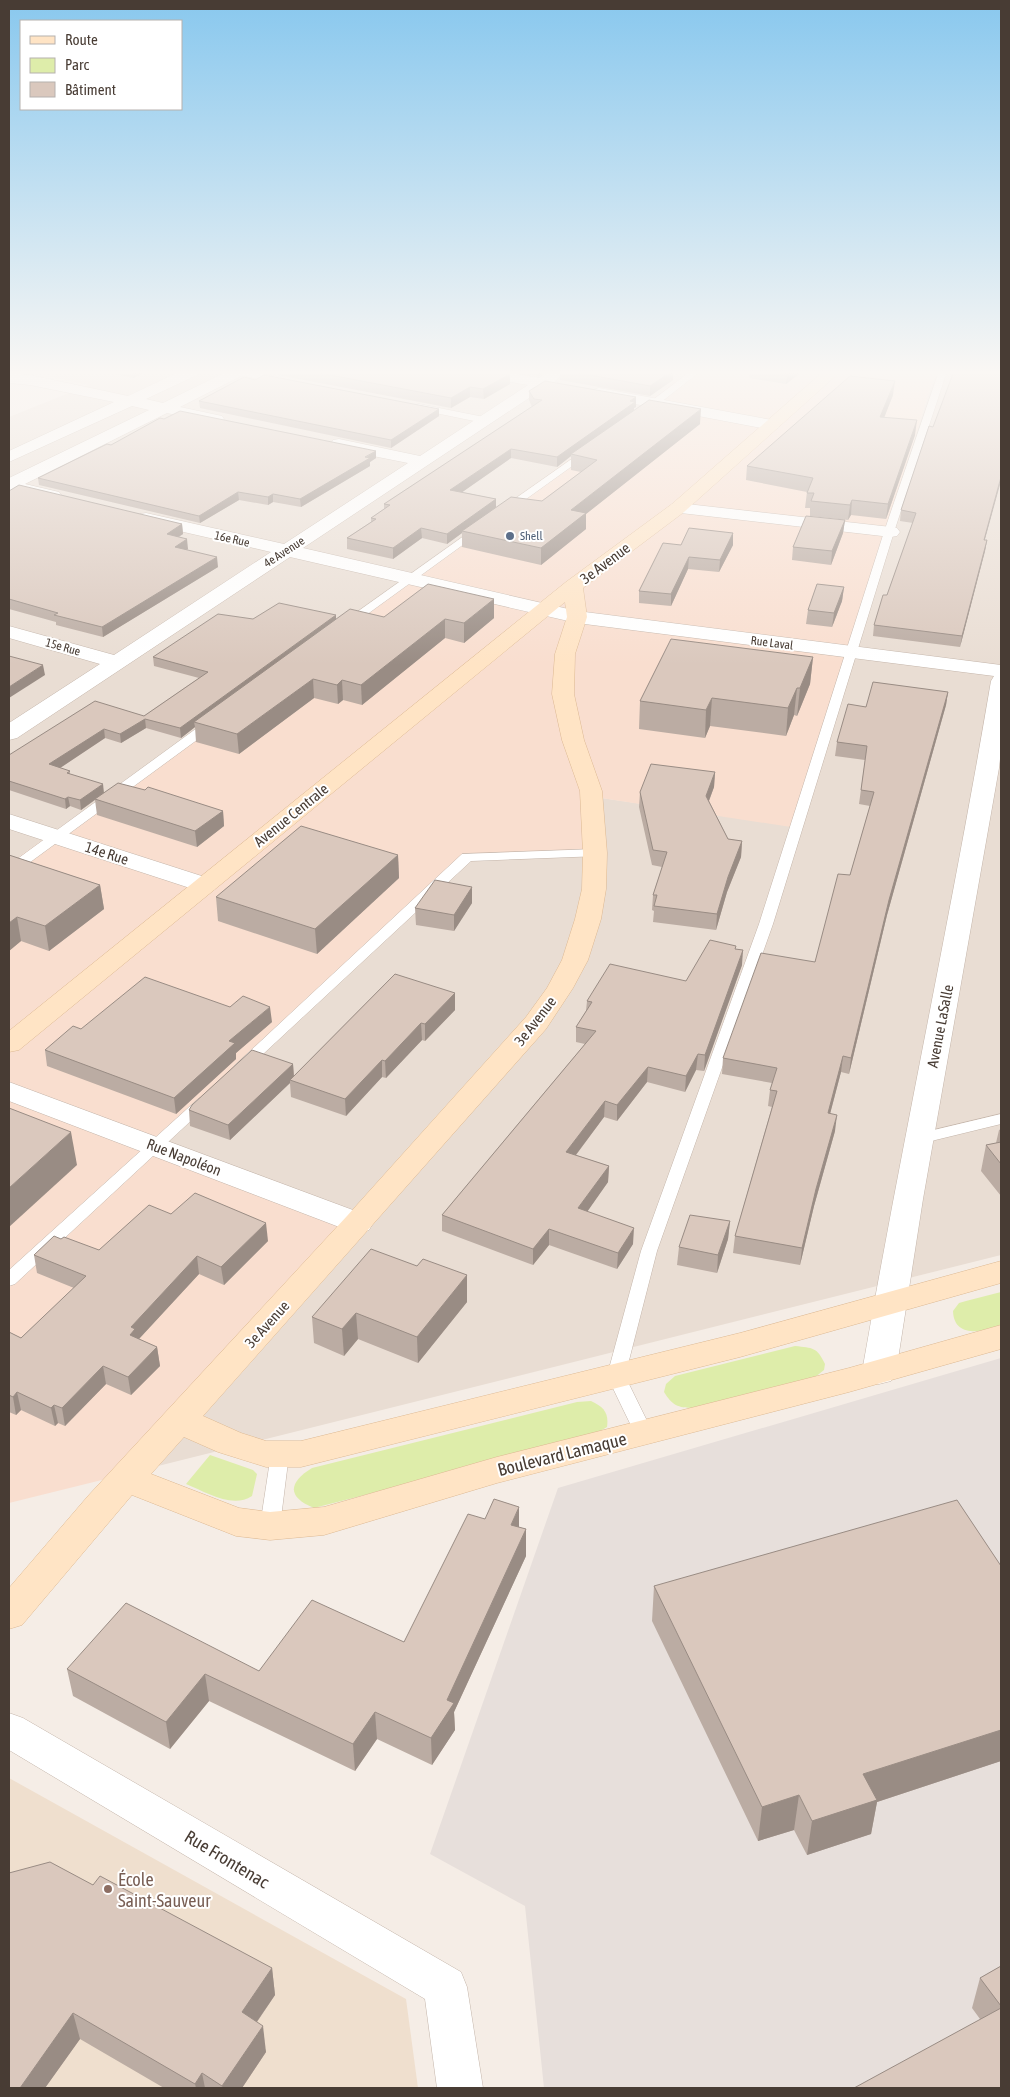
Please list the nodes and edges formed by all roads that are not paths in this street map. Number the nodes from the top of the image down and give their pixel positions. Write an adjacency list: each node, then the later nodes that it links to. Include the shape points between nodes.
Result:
1 (41, 469): 6 (street)
2 (409, 469): 11 (street, 4e Avenue)
3 (563, 469): 12 (lane)
4 (722, 469): 8 (main road, 3e Avenue)
5 (911, 469): 10 (lane)
6 (9, 485): 7 (street)
7 (66, 499)
8 (678, 508): 10 (street); 13 (main road, 3e Avenue)
9 (133, 515): 11 (street, 16e Rue)
10 (890, 532): 18 (lane)
11 (285, 551): 12 (street, 16e Rue); 19 (street, 4e Avenue)
12 (408, 579): 14 (street, 16e Rue); 17 (lane)
13 (573, 586): 14 (main road, Avenue Centrale); 15 (main road, 3e Avenue)
14 (543, 610): 15 (street, Rue Laval); 29 (main road, Avenue Centrale)
15 (577, 617): 18 (street, Rue Laval); 27 (main road, 3e Avenue, via 565,654 563,694 591,791)
16 (9, 632): 19 (street, 15e Rue)
17 (336, 632)
18 (851, 653): 20 (street, Rue Laval); 43 (lane, via 766,924 649,1251)
19 (117, 662): 23 (street, 4e Avenue)
20 (1001, 671)
21 (1001, 681): 24 (street, Avenue LaSalle)
22 (224, 714): 26 (lane)
23 (9, 733)
24 (996, 752): 35 (street, Avenue LaSalle)
25 (9, 821): 26 (street, 14e Rue)
26 (57, 836): 28 (lane); 29 (street, 14e Rue)
27 (596, 853): 31 (lane, via 468,857); 37 (main road, 3e Avenue, via 588,919 575,960 560,988 536,1023)
28 (9, 871)
29 (205, 885): 30 (main road, Avenue Centrale)
30 (9, 1044)
31 (228, 1079)
32 (9, 1091): 36 (street, Rue Napoléon)
33 (213, 1092): 36 (lane)
34 (1001, 1120): 35 (lane)
35 (919, 1139): 40 (street, Avenue LaSalle)
36 (155, 1146): 37 (street, Rue Napoléon); 39 (lane)
37 (358, 1223): 44 (main road, 3e Avenue)
38 (1001, 1272): 40 (main road)
39 (9, 1280)
40 (889, 1306): 42 (street, Avenue LaSalle); 43 (main road)
41 (1001, 1337): 42 (main road, Boulevard Lamaque)
42 (879, 1372): 45 (main road, Boulevard Lamaque)
43 (616, 1376): 45 (lane); 46 (main road, via 301,1454)
44 (179, 1420): 46 (main road, via 230,1443 266,1454); 47 (main road, 3e Avenue)
45 (644, 1433): 48 (main road, Boulevard Lamaque, via 497,1470 324,1521)
46 (280, 1454): 48 (lane)
47 (126, 1478): 48 (main road, Boulevard Lamaque, via 236,1522); 49 (main road, 3e Avenue)
48 (270, 1526)
49 (9, 1614)
50 (9, 1730): 51 (street, Rue Frontenac, via 445,1987)
51 (460, 2088)

